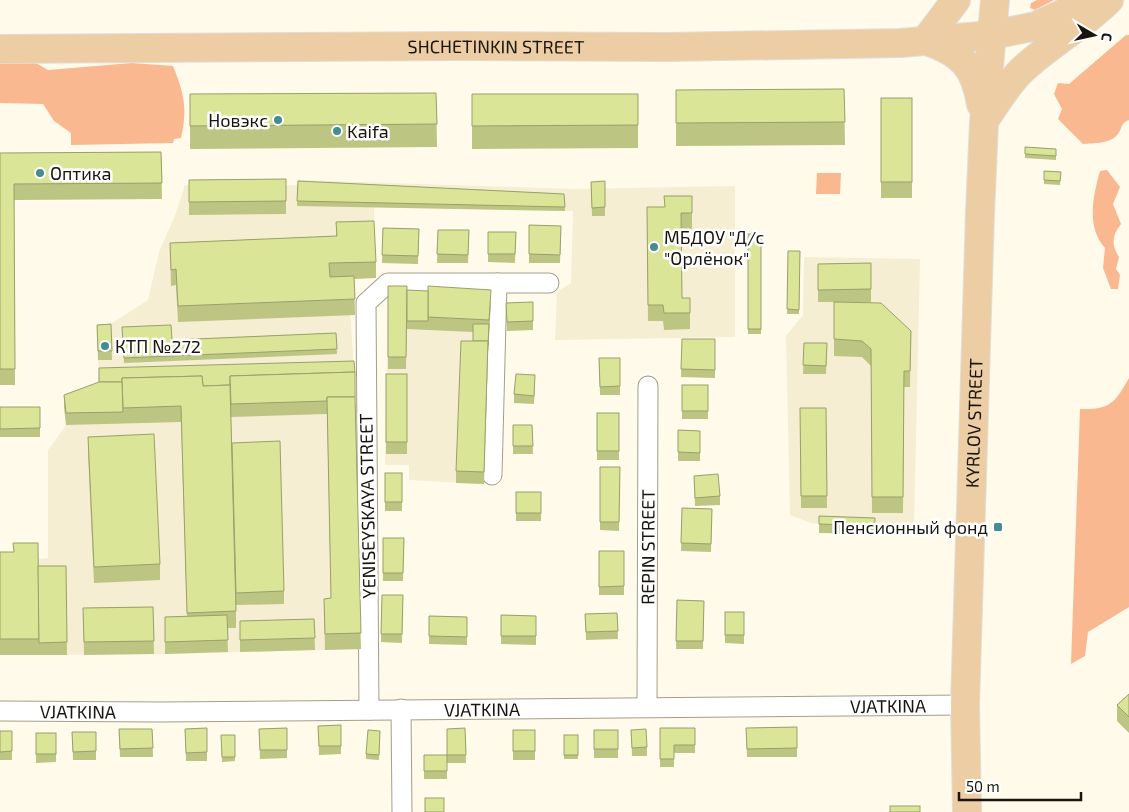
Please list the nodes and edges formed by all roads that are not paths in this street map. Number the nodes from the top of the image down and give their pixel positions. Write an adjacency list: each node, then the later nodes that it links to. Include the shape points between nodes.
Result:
1 (956, 0): 8 (main road)
2 (982, 0): 7 (main road, KYRLOV STREET)
3 (994, 0): 7 (main road, KYRLOV STREET)
4 (1012, 0): 7 (main road)
5 (1085, 0): 7 (main road, SHCHETINKIN STREET, via 1036,26)
6 (1109, 0): 10 (main road, via 1020,72)
7 (992, 35): 8 (main road, SHCHETINKIN STREET); 10 (main road, KYRLOV STREET)
8 (925, 41): 9 (main road, SHCHETINKIN STREET, via 667,47); 10 (main road, via 959,56 970,70 978,87)
9 (0, 49)
10 (984, 122): 15 (main road, KYRLOV STREET)
11 (496, 283): 12 (street); 14 (street); 18 (street, YENISEYSKAYA STREET, via 388,283 366,302)
12 (549, 283)
13 (648, 386): 16 (street, REPIN STREET)
14 (492, 475)
15 (965, 705): 16 (street, VJATKINA); 21 (main road, KYRLOV STREET)
16 (647, 707): 17 (street, VJATKINA)
17 (401, 709): 18 (street, VJATKINA); 20 (street)
18 (369, 710): 19 (street, VJATKINA)
19 (0, 711)
20 (402, 812)
21 (967, 812)

